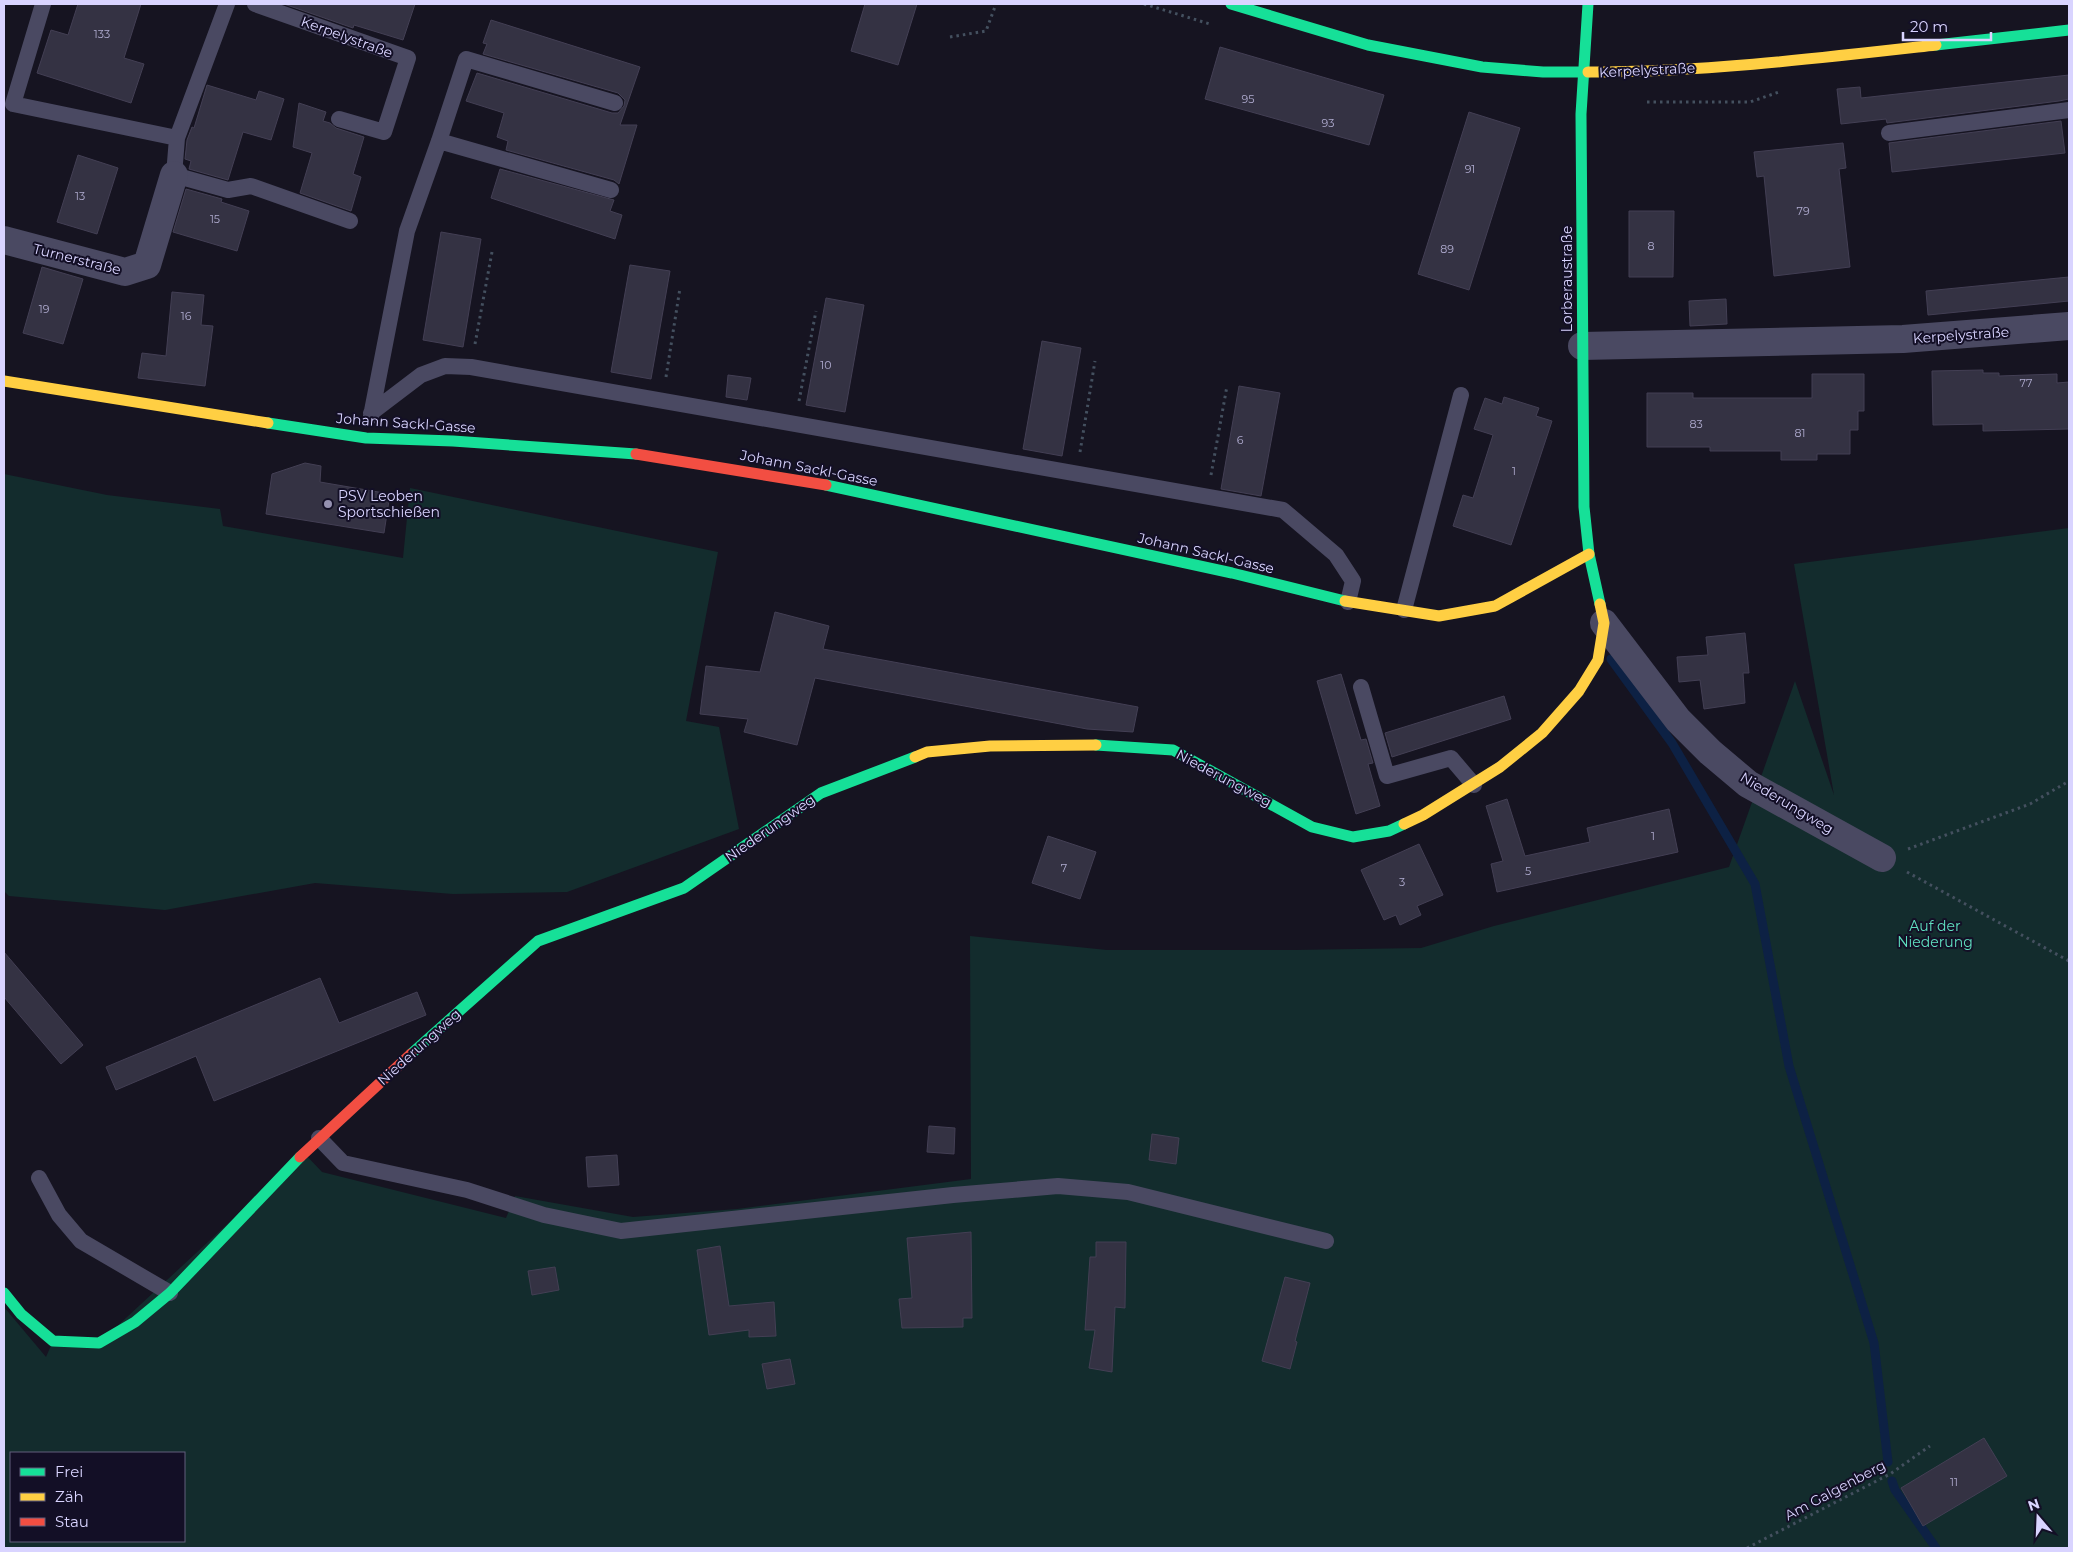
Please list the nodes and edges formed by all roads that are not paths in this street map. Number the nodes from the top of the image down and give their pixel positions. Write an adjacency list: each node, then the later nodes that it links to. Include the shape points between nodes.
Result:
1 (43, 4): 9 (lane)
2 (227, 4): 13 (lane)
3 (255, 4): 11 (lane, Kerpelystraße, via 408,58 384,132)
4 (1231, 4): 7 (street, Kerpelystraße, via 1368,45 1472,65)
5 (1588, 4): 7 (street, Lorberaustraße)
6 (2069, 30): 7 (street, Kerpelystraße, via 1725,66)
7 (1583, 73): 20 (street, Lorberaustraße)
8 (615, 102): 14 (lane, via 466,59)
9 (8, 103): 13 (lane)
10 (2069, 110): 12 (lane)
11 (339, 119)
12 (1889, 133)
13 (177, 138): 15 (lane)
14 (439, 141): 16 (lane); 23 (lane, via 406,231)
15 (174, 175): 17 (lane, via 228,190 251,186); 18 (street, Turnerstraße, via 147,265 125,272)
16 (611, 190)
17 (350, 221)
18 (4, 240)
19 (2069, 326): 20 (street, Kerpelystraße, via 1904,339)
20 (1582, 346): 25 (street, Lorberaustraße, via 1584,507)
21 (4, 381): 24 (street, Johann Sackl-Gasse)
22 (1461, 395): 27 (lane)
23 (371, 413): 24 (lane); 26 (lane, via 422,375 445,366 471,367 1283,510 1336,555 1353,581)
24 (366, 438): 26 (street, Johann Sackl-Gasse, via 649,455 792,478 1232,573)
25 (1589, 554): 27 (street, Johann Sackl-Gasse, via 1495,606 1439,616); 28 (street, Niederungweg)
26 (1348, 602): 27 (street, Johann Sackl-Gasse)
27 (1404, 610)
28 (1604, 623): 30 (street, Niederungweg, via 1598,660 1580,691 1542,733); 31 (street, Niederungweg, via 1678,720 1716,757 1748,784)
29 (1360, 687): 30 (lane, via 1387,776 1451,758)
30 (1474, 784): 32 (street, Niederungweg, via 1389,831 1354,837 1312,827 1173,750 1083,744 990,746 926,752 820,793 684,888 538,941)
31 (1882, 858)
32 (320, 1138): 34 (lane, via 343,1163 467,1190 544,1215 622,1231 1058,1186 1128,1192); 36 (street, Niederungweg)
33 (39, 1178): 36 (lane, via 59,1214 81,1241)
34 (1326, 1242)
35 (4, 1293): 36 (street, Niederungweg, via 21,1314 53,1342 99,1343 135,1322)
36 (170, 1293)

